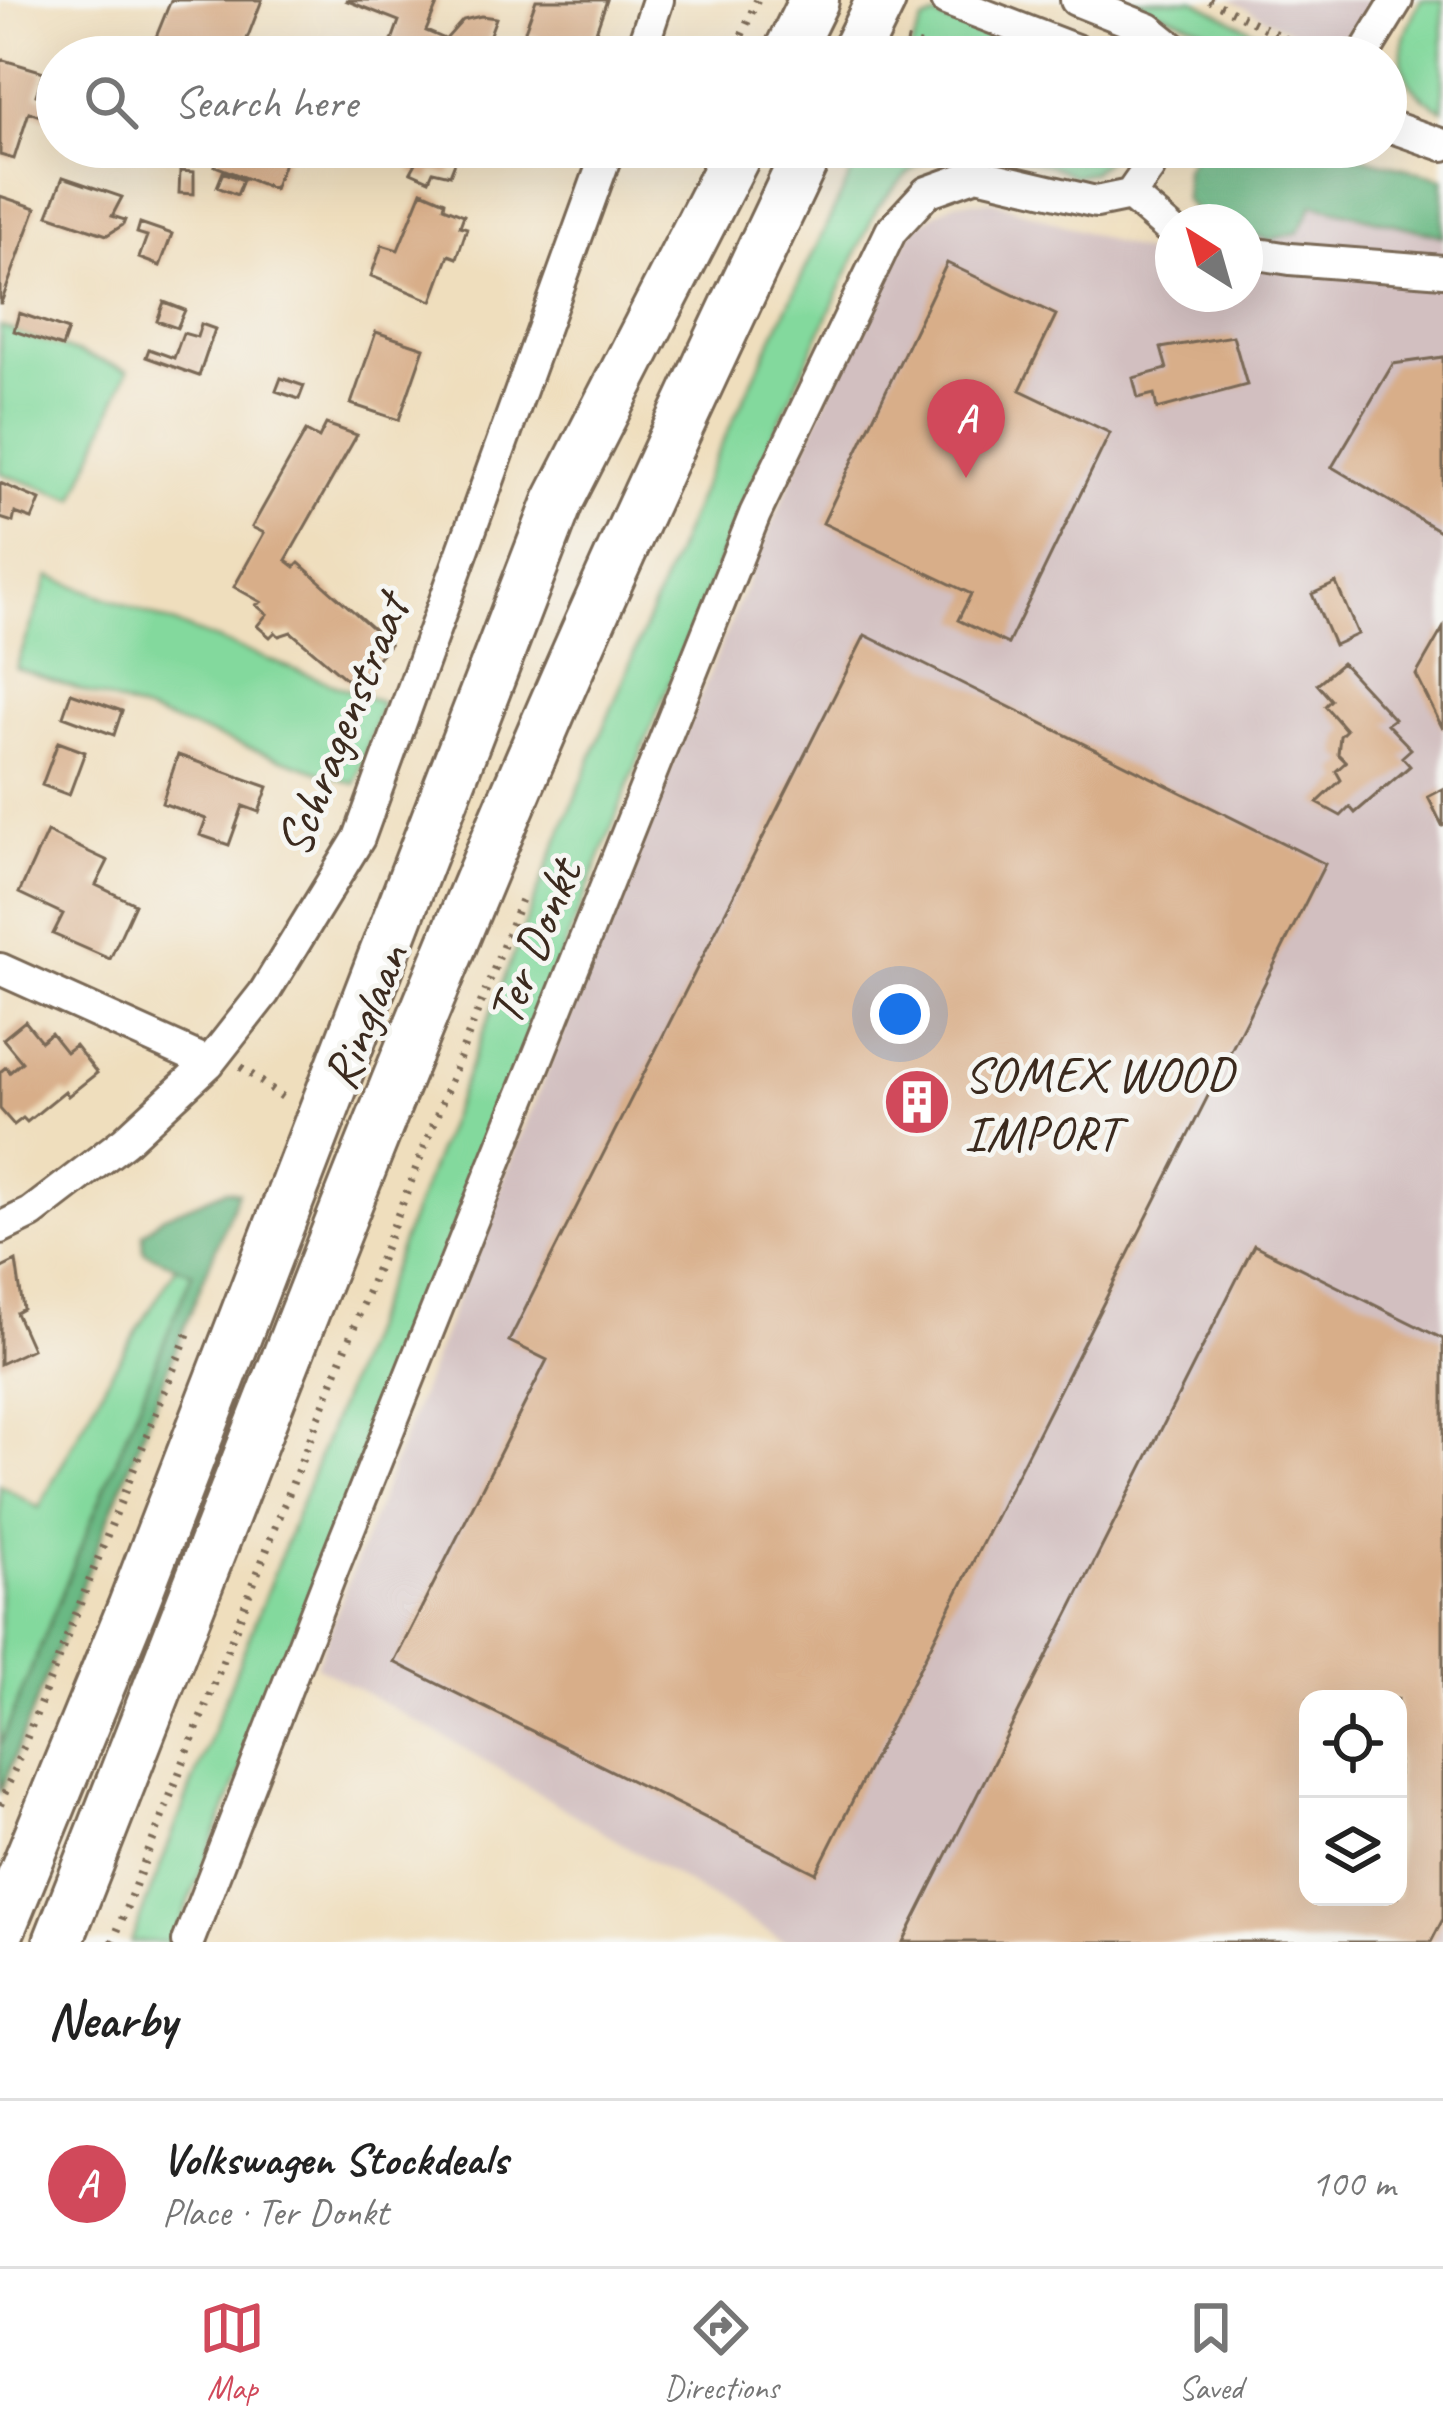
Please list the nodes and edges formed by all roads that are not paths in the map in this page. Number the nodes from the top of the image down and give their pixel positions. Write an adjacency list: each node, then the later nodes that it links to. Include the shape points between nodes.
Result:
1 (658, 0): 6 (street)
2 (814, 0): 7 (main road)
3 (946, 0): 8 (street)
4 (1076, 0): 9 (street)
5 (1397, 0): 10 (street)
6 (646, 36)
7 (796, 36)
8 (1039, 36)
9 (1158, 36)
10 (1375, 36)
11 (1407, 132): 12 (street)
12 (1443, 145)
13 (600, 168): 22 (street, Schragenstraat, via 359,838 264,993)
14 (729, 168): 24 (main road, Ringlaan, via 558,502)
15 (800, 168): 25 (main road, Ringlaan, via 538,739)
16 (1149, 168): 17 (street)
17 (1130, 195): 18 (street); 26 (street, Ter Donkt, via 1096,202 977,174 927,192 891,231 755,514)
18 (1155, 217)
19 (1263, 254): 20 (street)
20 (1443, 271)
21 (0, 969): 22 (street)
22 (214, 1057): 23 (street, Schragenstraat, via 125,1142)
23 (0, 1228)
24 (0, 1930)
25 (58, 1942)
26 (188, 1942)

